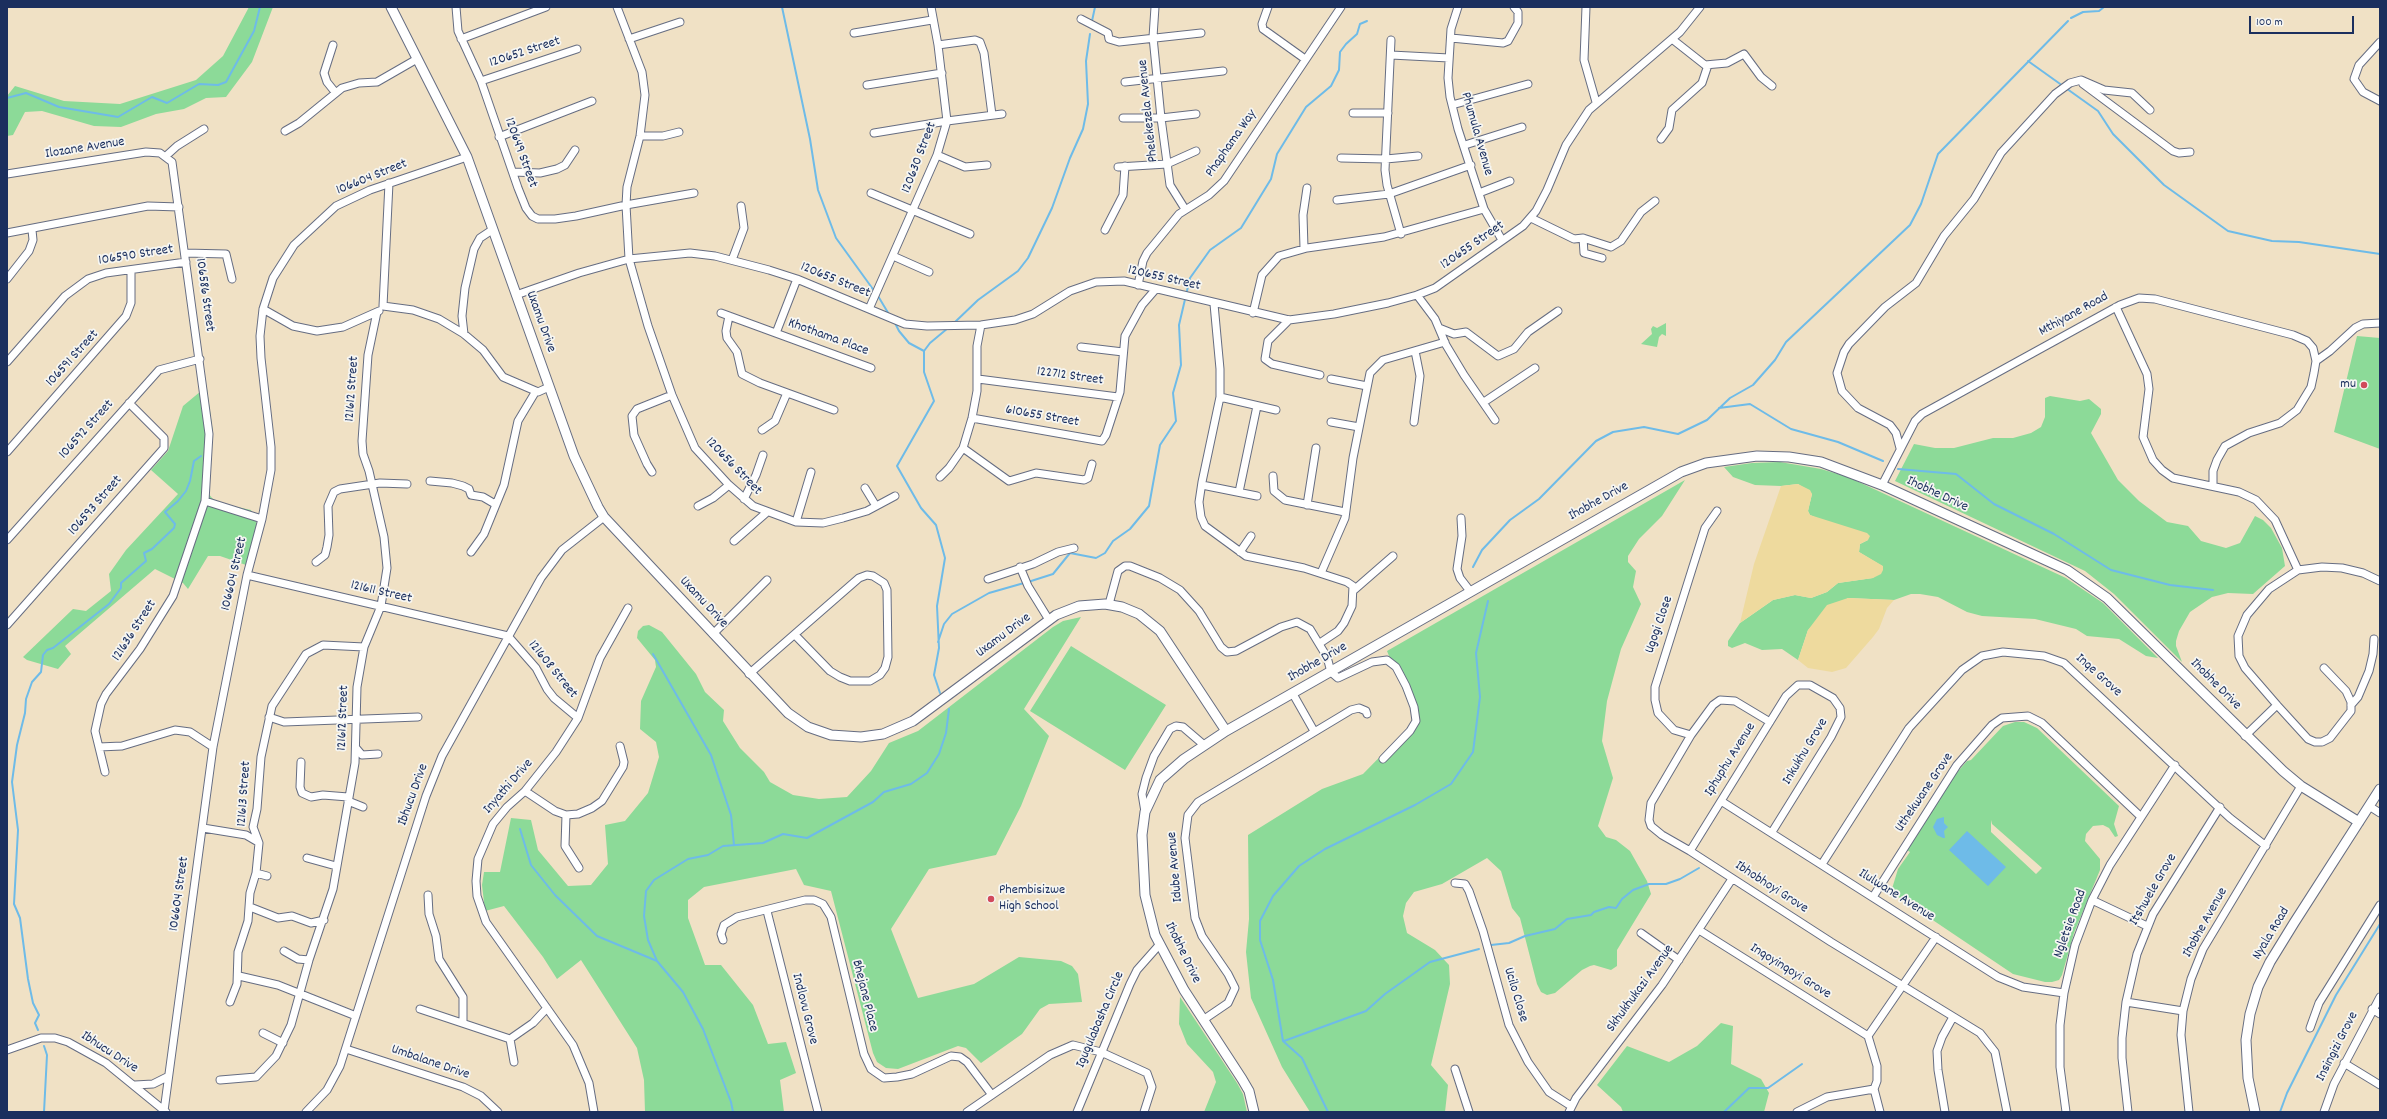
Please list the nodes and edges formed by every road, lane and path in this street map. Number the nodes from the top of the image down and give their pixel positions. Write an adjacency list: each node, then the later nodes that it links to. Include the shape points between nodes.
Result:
1 (391, 7): 30 (street, Uxamu Drive)
2 (456, 7): 20 (street, 120649 Street, via 456,24)
3 (546, 7): 20 (street)
4 (617, 7): 22 (street)
5 (931, 7): 14 (street, 120630 Street)
6 (1155, 7): 18 (street, Phelekezela Avenue)
7 (1268, 7): 31 (street, via 1262,24 1263,29)
8 (1341, 7): 31 (street, Phaphama Way)
9 (1458, 7): 19 (street, Phumula Avenue)
10 (1514, 7): 19 (street, via 1518,12 1518,23 1508,41 1503,43)
11 (1586, 7): 44 (street, via 1584,60)
12 (1700, 7): 21 (street, 120655 Street)
13 (1081, 19): 18 (street, via 1108,33 1109,38 1114,41)
14 (932, 20): 16 (street); 26 (street, 120630 Street)
15 (680, 22): 22 (street)
16 (854, 33)
17 (1201, 33): 18 (street)
18 (1153, 38): 35 (street, Phelekezela Avenue)
19 (1451, 38): 29 (street, Phumula Avenue)
20 (461, 39): 37 (street, 120649 Street)
21 (1672, 39): 32 (street, via 1698,61); 44 (street, 120655 Street)
22 (629, 40): 61 (street, via 644,84)
23 (1391, 40): 28 (street)
24 (2380, 42): 45 (street, via 2359,65 2354,79 2364,92)
25 (333, 45): 42 (street, via 324,73)
26 (938, 45): 34 (street, 120630 Street); 52 (street, via 975,40 982,46)
27 (577, 49): 37 (street, 120652 Street)
28 (1391, 55): 29 (street); 49 (street)
29 (1449, 58): 46 (street, Phumula Avenue, via 1448,78)
30 (417, 59): 42 (street, via 377,82 350,84); 71 (street, Uxamu Drive)
31 (1305, 59): 91 (street, Phaphama Way, via 1224,181 1208,195)
32 (1708, 65): 41 (street, via 1726,63 1742,54); 63 (street, via 1702,83 1672,110 1669,128)
33 (1223, 71): 35 (street)
34 (942, 73): 40 (street); 55 (street, 120630 Street)
35 (1158, 79): 38 (street); 54 (street, Phelekezela Avenue)
36 (2079, 80): 47 (street, via 2104,90 2132,93); 67 (street, via 2173,151); 168 (street, via 2055,94 2004,148 1974,199 1944,236 1922,276 1869,323 1844,352 1837,373 1842,391 1858,408 1890,425 1896,433)
37 (481, 81): 62 (street, 120649 Street)
38 (1126, 82)
39 (1528, 84): 46 (street)
40 (867, 85)
41 (1772, 86)
42 (335, 92): 58 (street)
43 (592, 101): 62 (street)
44 (1596, 102): 94 (street, 120655 Street, via 1573,133)
45 (2380, 102)
46 (1452, 105): 64 (street, Phumula Avenue)
47 (2150, 110)
48 (1353, 113): 49 (street)
49 (1388, 113): 73 (street)
50 (1002, 114): 52 (street)
51 (1196, 114): 54 (street)
52 (992, 115): 55 (street)
53 (1124, 118): 54 (street)
54 (1161, 118): 74 (street, Phelekezela Avenue)
55 (947, 121): 60 (street); 68 (street, 120630 Street)
56 (1522, 127): 64 (street)
57 (204, 129): 69 (street)
58 (285, 132)
59 (679, 132): 61 (street)
60 (874, 134)
61 (640, 136): 88 (street, via 627,187)
62 (499, 137): 77 (street, 120649 Street)
63 (1661, 139)
64 (1465, 145): 76 (street, Phumula Avenue)
65 (575, 150): 77 (street, via 557,170 540,173)
66 (1196, 151): 74 (street)
67 (2190, 152)
68 (937, 155): 75 (street, via 965,167); 93 (street, 120630 Street)
69 (166, 156): 78 (street, Ilozane Avenue, via 160,152 146,152); 90 (street, via 175,167)
70 (1418, 156): 73 (street)
71 (467, 157): 80 (street, 106604 Street); 96 (street, Uxamu Drive)
72 (1341, 158): 73 (street)
73 (1386, 159): 85 (street)
74 (1167, 164): 91 (street, Phelekezela Avenue, via 1170,185); 97 (street, via 1122,167 1123,195)
75 (988, 165)
76 (1471, 165): 84 (street, Phumula Avenue); 85 (street)
77 (512, 172): 88 (street, 120649 Street, via 526,208 538,219 576,216)
78 (7, 174)
79 (1510, 181): 84 (street)
80 (389, 183): 120 (street); 123 (street, 106604 Street, via 336,206 310,229 282,261 273,278)
81 (1307, 188): 103 (street, via 1303,214)
82 (694, 193): 88 (street, 120649 Street)
83 (871, 193): 93 (street)
84 (1479, 193): 92 (street, Phumula Avenue)
85 (1389, 194): 86 (street); 100 (street)
86 (1337, 200)
87 (1656, 200): 101 (street, via 1641,212 1616,245 1605,246)
88 (626, 205): 107 (street)
89 (741, 206): 108 (street, via 744,228)
90 (179, 207): 95 (street, via 148,206); 104 (street, 106586 Street)
91 (1185, 209): 115 (street, Phaphama Way, via 1147,253)
92 (1484, 209): 100 (street); 102 (street, Phumula Avenue)
93 (914, 210): 99 (street); 105 (street, 120630 Street)
94 (1531, 218): 101 (street, via 1574,239); 102 (street, 120655 Street, via 1512,235)
95 (32, 230): 98 (street); 112 (street, via 33,240 29,252)
96 (492, 230): 117 (street, Uxamu Drive); 134 (street, via 480,238 474,249 464,288)
97 (1105, 230)
98 (7, 233)
99 (970, 234)
100 (1401, 234): 103 (street)
101 (1583, 238): 106 (street, via 1584,253)
102 (1502, 240): 118 (street, 120655 Street, via 1435,288)
103 (1304, 248): 127 (street, via 1278,256 1267,267 1259,283)
104 (185, 253): 109 (street, 106586 Street); 113 (street, via 226,254)
105 (893, 256): 111 (street); 122 (street, 120630 Street)
106 (1602, 258)
107 (630, 259): 108 (street, 120655 Street, via 690,253); 117 (street, 120655 Street, via 579,273); 151 (street, 120656 Street, via 648,326)
108 (732, 260): 114 (street, 120655 Street)
109 (186, 262): 110 (street, 106590 Street); 139 (street, 106586 Street)
110 (131, 270): 141 (street, 106590 Street, via 106,273 79,284 65,296); 169 (street, 106591 Street, via 131,303 126,316)
111 (929, 272)
112 (7, 279)
113 (232, 279)
114 (797, 279): 122 (street, 120655 Street); 133 (street, Khothama Place)
115 (1138, 284): 116 (street, 120655 Street); 131 (street, 120655 Street, via 1124,281 1087,284 1070,291 1033,314 1002,323)
116 (1155, 290): 119 (street, 120655 Street); 138 (street, via 1142,305 1127,330)
117 (516, 295): 148 (street, Uxamu Drive)
118 (1417, 295): 129 (street, 120655 Street, via 1334,314); 132 (street)
119 (1214, 304): 127 (street, 120655 Street); 153 (street)
120 (383, 306): 125 (street); 134 (street, via 428,314)
121 (2116, 307): 140 (street, Mthiyane Road, via 2139,298 2156,299 2218,314 2301,337 2311,344); 168 (street, Mthiyane Road, via 1922,414 1915,421); 182 (street, via 2147,374 2149,389 2143,424 2143,437 2147,449 2162,470 2173,478)
122 (869, 309): 131 (street, 120655 Street, via 905,324)
123 (263, 310): 125 (street, via 293,326 317,331 333,330); 198 (street, 106604 Street, via 260,358 272,461)
124 (1558, 311): 132 (street, via 1528,332 1514,349 1498,356 1466,332 1454,334)
125 (377, 312): 177 (street, 121612 Street, via 368,355 363,403 363,454)
126 (722, 313): 128 (street, Khothama Place)
127 (1253, 313): 129 (street, 120655 Street)
128 (729, 316): 133 (street, Khothama Place); 150 (street, via 727,338 737,352 742,374)
129 (1289, 320): 144 (street, via 1268,341 1264,359 1272,364)
130 (2380, 323): 140 (street, via 2363,324 2355,328)
131 (981, 325): 145 (street, via 977,346)
132 (1439, 328): 135 (street)
133 (776, 333): 142 (street, Khothama Place)
134 (464, 334): 149 (street, via 483,350 503,377)
135 (1445, 342): 137 (street); 154 (street, via 1464,375)
136 (1081, 347): 138 (street)
137 (1415, 351): 147 (street, via 1378,364 1370,373); 162 (street, via 1420,376)
138 (1124, 352): 152 (street)
139 (200, 359): 155 (street, 106592 Street, via 159,370); 188 (street, 106586 Street, via 210,434)
140 (2316, 361): 182 (street, via 2310,387 2297,410 2280,423 2244,435 2225,446 2213,471)
141 (7, 362)
142 (871, 368)
143 (1535, 368): 154 (street)
144 (1320, 375)
145 (978, 379): 152 (street, 122712 Street); 159 (street)
146 (1331, 380): 147 (street)
147 (1367, 386): 163 (street)
148 (549, 387): 149 (street); 196 (street, Uxamu Drive, via 582,476)
149 (536, 391): 189 (street, via 518,421 509,468)
150 (787, 393): 157 (street); 164 (street, via 775,421)
151 (672, 395): 172 (street, via 637,409 632,416 634,434); 179 (street, 120656 Street, via 695,448)
152 (1118, 397): 165 (street, 122712 Street)
153 (1220, 397): 156 (street); 180 (street)
154 (1484, 402): 160 (street)
155 (129, 403): 201 (street, 106592 Street); 221 (street, 106593 Street, via 164,438 164,448)
156 (1257, 406): 158 (street); 184 (street)
157 (834, 410)
158 (1276, 410)
159 (972, 418): 165 (street, 610655 Street, via 1102,441); 166 (street)
160 (1495, 420)
161 (1331, 422): 163 (street)
162 (1414, 422)
163 (1359, 427): 195 (street)
164 (762, 430)
165 (1106, 435)
166 (962, 448): 171 (street, via 1009,481 1036,473 1084,480 1088,478); 175 (street)
167 (1316, 448): 190 (street)
168 (1900, 448): 181 (street, Mthiyane Road)
169 (7, 452)
170 (763, 456): 187 (street)
171 (1092, 464)
172 (652, 472)
173 (811, 472): 199 (street)
174 (1273, 476): 190 (street, via 1272,485 1278,496 1292,503)
175 (940, 477)
176 (430, 481): 189 (street, via 463,486 469,489 471,495 483,497)
177 (372, 484): 178 (street); 207 (street, via 334,492 328,506 329,535 325,555); 218 (street, 121612 Street, via 386,544 387,568)
178 (407, 484)
179 (729, 485): 187 (street, 120656 Street); 191 (street)
180 (1202, 485): 184 (street); 205 (street, via 1199,502 1205,526)
181 (1882, 485): 216 (street, Ihobhe Drive, via 1821,462 1789,457 1757,456 1706,463 1681,472); 244 (street, Ihobhe Drive, via 2067,570 2088,583 2116,607)
182 (2213, 485): 209 (street, via 2250,496 2268,511)
183 (865, 488): 192 (street)
184 (1239, 492): 186 (street)
185 (895, 496): 192 (street, 120656 Street)
186 (1257, 496)
187 (744, 499): 194 (street, 120656 Street)
188 (205, 501): 198 (street); 247 (street, 121636 Street, via 172,596 140,649 101,704 95,731)
189 (496, 504): 204 (street, via 484,534)
190 (1307, 505): 195 (street)
191 (698, 506)
192 (876, 506): 199 (street, 120656 Street, via 823,523)
193 (1717, 511): 243 (street, Ugogi Close, via 1705,528 1655,687 1654,700 1658,714 1674,730)
194 (766, 512): 199 (street, 120656 Street); 202 (street)
195 (1346, 512): 210 (street, via 1341,530)
196 (604, 517): 222 (street, Uxamu Drive); 224 (street, Ibhucu Drive, via 578,536 552,563)
197 (1460, 518): 216 (street, via 1462,536 1457,569)
198 (262, 519): 211 (street, 106604 Street)
199 (796, 522)
200 (1251, 536): 205 (street)
201 (7, 540)
202 (734, 541)
203 (1074, 548): 208 (street)
204 (471, 552)
205 (1240, 552): 210 (street, via 1253,559)
206 (1393, 556): 215 (street)
207 (316, 562)
208 (1020, 567): 212 (street); 220 (street)
209 (2298, 570): 214 (street, via 2342,568 2363,573); 234 (street, via 2258,600 2240,628 2237,644 2245,668)
210 (1320, 573): 215 (street, via 1347,582)
211 (248, 575): 218 (street, 121611 Street); 248 (street, 106604 Street)
212 (988, 579)
213 (767, 580): 222 (street)
214 (2380, 581)
215 (1354, 590): 226 (street, via 1352,606 1344,623 1338,631)
216 (1470, 591): 229 (street, Ihobhe Drive)
217 (1109, 604): 220 (street, Uxamu Drive, via 1080,606 1064,611); 226 (street, via 1118,571 1130,566 1160,578 1180,590 1199,611 1221,647 1227,652 1236,651 1281,627 1297,622 1310,629); 241 (street, Uxamu Drive, via 1139,614 1160,631)
218 (381, 606): 224 (street, 121611 Street); 227 (street, 121612 Street)
219 (628, 608): 238 (street, Inyathi Drive, via 600,658)
220 (1049, 620): 230 (street, Uxamu Drive, via 913,721 883,734 845,737 818,731 788,713)
221 (7, 625)
222 (713, 634): 230 (street, Uxamu Drive)
223 (795, 635): 223 (street, via 860,578 873,576 884,584 887,590 888,657 885,668 870,681 850,681 830,671); 230 (street)
224 (508, 636): 238 (street, 121608 Street, via 536,668 554,698); 311 (street, Ibhucu Drive, via 442,756 426,796)
225 (2374, 639): 233 (street, via 2369,671 2358,697)
226 (1320, 644): 229 (street)
227 (364, 646): 236 (street, 121613 Street, via 323,645 306,654 272,706); 239 (street, 121612 Street, via 357,687)
228 (2324, 668): 233 (street, via 2346,691)
229 (1331, 672): 232 (street, Ihobhe Drive); 251 (street, via 1338,678 1343,677 1378,660 1387,660 1396,667 1414,707 1416,721 1410,731)
230 (749, 674)
231 (1798, 685): 240 (street, Iphuphu Avenue, via 1786,696); 270 (street, Inkukhu Grove, via 1810,685 1833,698 1840,708 1841,717)
232 (1293, 694): 241 (street, Ihobhe Drive); 242 (street)
233 (2351, 705): 234 (street, via 2351,711 2341,726 2330,738 2322,742 2308,738)
234 (2277, 706): 244 (street)
235 (1367, 714): 242 (street, Idube Avenue, via 1366,711 1356,708)
236 (269, 717): 239 (street, via 284,722); 268 (street, 121613 Street, via 261,757 258,803)
237 (418, 717): 239 (street)
238 (578, 718): 257 (street, Inyathi Drive, via 556,752)
239 (355, 721): 249 (street, 121612 Street)
240 (1770, 722): 243 (street, Ibhobhoyi Grove, via 1734,701 1720,700 1706,712); 259 (street, Iphuphu Avenue)
241 (1226, 731): 245 (street, Ihobhe Drive)
242 (1314, 731): 313 (street, Idube Avenue, via 1198,802 1188,815 1184,838 1194,918 1202,936 1235,988 1228,1004)
243 (1691, 735): 274 (street, Ibhobhoyi Grove, via 1648,812 1648,820 1655,830)
244 (2246, 736): 255 (street, Ihobhe Drive)
245 (1204, 745): 263 (street, Ihobhe Drive, via 1160,780 1152,792); 263 (street, via 1183,727 1176,726 1170,729 1154,756 1146,778 1142,794)
246 (620, 746): 265 (street, via 623,767 602,801 578,814)
247 (99, 747): 248 (street, via 122,746 175,730 190,732); 254 (street, 121636 Street)
248 (214, 747): 269 (street, 106604 Street)
249 (356, 748): 250 (street, via 362,755); 258 (street, 121612 Street)
250 (378, 754)
251 (1383, 759)
252 (301, 762): 258 (street, via 302,793 311,797 323,795)
253 (2175, 766): 262 (street, Inqe Grove); 266 (street, Ngletsie Road); 276 (street, Inqe Grove, via 2064,663 2036,655 1990,653 1962,670 1909,728)
254 (105, 772)
255 (2301, 786): 267 (street, Ihobhe Drive); 273 (street, Ihobhe Avenue)
256 (2380, 789): 260 (street, Nyala Road)
257 (525, 791): 265 (street, via 555,812); 306 (street, Inyathi Drive, via 507,807 488,834 478,859 477,896 486,922)
258 (348, 799): 261 (street); 277 (street, 121612 Street)
259 (1721, 801): 270 (street, Ilulwane Avenue); 274 (street, Iphuphu Avenue)
260 (2369, 806): 264 (street); 267 (street, Nyala Road)
261 (363, 807)
262 (2220, 807): 273 (street, Inqe Grove, via 2248,834); 290 (street, Itshwele Grove)
263 (1145, 812): 295 (street, Ihobhe Drive, via 1142,835 1145,895)
264 (2380, 813)
265 (566, 815): 278 (street, via 564,846)
266 (2140, 816): 284 (street, Uthekwane Grove, via 2042,723 2028,716 2002,718 1992,725 1947,778); 285 (street, Ngletsie Road)
267 (2359, 822): 350 (street, Nyala Road, via 2274,955 2258,987 2246,1040 2248,1078)
268 (253, 827): 271 (street); 272 (street, 121613 Street)
269 (203, 828): 271 (street); 326 (street, 106604 Street)
270 (1772, 832): 276 (street, Ilulwane Avenue)
271 (246, 835): 272 (street)
272 (258, 843): 279 (street, 121613 Street)
273 (2266, 846): 309 (street, Ihobhe Avenue, via 2203,949 2191,979)
274 (1690, 851): 281 (street, Ibhobhoyi Grove)
275 (307, 858): 277 (street)
276 (1822, 864): 284 (street, Ilulwane Avenue)
277 (336, 866): 289 (street, 121612 Street)
278 (579, 868)
279 (256, 873): 280 (street); 287 (street, 121613 Street, via 250,893)
280 (267, 876)
281 (1732, 879): 291 (street, Skhukhukazi Avenue); 300 (street, Ibhobhoyi Grove)
282 (1455, 883): 332 (street, Ucilo Close, via 1465,884 1469,891 1509,1025 1528,1062 1549,1092)
283 (428, 895): 314 (street, via 429,914 436,936 439,959 463,997)
284 (1873, 897): 293 (street, Ilulwane Avenue)
285 (2092, 900): 290 (street); 302 (street, Ngletsie Road, via 2075,945)
286 (2380, 905): 315 (street, via 2320,1003)
287 (250, 907): 289 (street, via 276,918 292,916 311,923); 299 (street, 121613 Street, via 238,952)
288 (767, 911): 294 (street, Bhejane Place, via 729,921 722,929); 331 (street, Bhejane Place, via 805,900 814,900 827,909 864,1054 877,1075 884,1078 912,1074 951,1056 960,1057 967,1062); 337 (street, Indlovu Grove)
289 (324, 920): 297 (street, 121612 Street)
290 (2147, 926): 305 (street, Itshwele Grove, via 2133,965)
291 (1699, 930): 298 (street, Skhukhukazi Avenue); 317 (street, Inqoyinqoyi Grove)
292 (1641, 933): 298 (street)
293 (1936, 937): 300 (street); 302 (street, Ilulwane Avenue, via 2007,981)
294 (723, 940)
295 (1160, 944): 313 (street, Ihobhe Drive); 322 (street, Igugulabasha Circle, via 1137,970)
296 (284, 951): 297 (street)
297 (309, 960): 301 (street, 121612 Street)
298 (1679, 960): 332 (street, Skhukhukazi Avenue)
299 (238, 976): 301 (street, via 278,985); 304 (street, 121613 Street)
300 (1903, 986): 312 (street, Ibhobhoyi Grove); 317 (street)
301 (299, 993): 311 (street); 319 (street, 121612 Street)
302 (2064, 993): 347 (street, Ngletsie Road, via 2059,1045)
303 (2380, 997): 308 (street, Insingizi Grove)
304 (230, 1002)
305 (2126, 1002): 309 (street); 348 (street, Itshwele Grove, via 2122,1058)
306 (547, 1008): 318 (street, via 533,1023); 336 (street, Inyathi Drive, via 566,1033 579,1057 589,1083)
307 (420, 1009): 314 (street)
308 (2372, 1009): 310 (street); 324 (street, Insingizi Grove)
309 (2183, 1011): 349 (street, Ihobhe Avenue, via 2180,1035)
310 (2380, 1014)
311 (356, 1016): 320 (street, Ibhucu Drive)
312 (1953, 1017): 345 (street, via 1938,1051 1938,1070); 346 (street, Ibhobhoyi Grove, via 1980,1033 1995,1052)
313 (1203, 1020): 341 (street, Ihobhe Drive, via 1249,1091)
314 (463, 1023): 318 (street)
315 (2310, 1028)
316 (263, 1033): 319 (street)
317 (1868, 1036): 330 (street, via 1877,1066)
318 (510, 1039): 323 (street)
319 (283, 1043): 327 (street, 121612 Street, via 272,1061 256,1077)
320 (346, 1049): 334 (street, Ibhucu Drive, via 327,1090); 335 (street, Umbalane Drive, via 463,1087 481,1096)
321 (7, 1050): 328 (street, Ibhucu Drive, via 42,1038 62,1040 89,1052)
322 (1102, 1052): 331 (street, via 1073,1045 1062,1048); 339 (street, Igugulabasha Circle); 340 (street, via 1147,1073 1152,1087)
323 (514, 1062)
324 (2344, 1063): 329 (street); 351 (street, Insingizi Grove)
325 (1455, 1069): 342 (street)
326 (167, 1077): 328 (street, via 153,1084); 333 (street, 106604 Street)
327 (220, 1080)
328 (135, 1085): 333 (street, Ibhucu Drive)
329 (2380, 1086)
330 (1874, 1089): 343 (street, via 1827,1097); 344 (street)
331 (992, 1095): 338 (street)
332 (1570, 1109)
333 (165, 1111)
334 (306, 1112)
335 (498, 1112)
336 (594, 1112)
337 (818, 1112)
338 (967, 1112)
339 (1077, 1112)
340 (1144, 1112)
341 (1254, 1112)
342 (1469, 1112)
343 (1797, 1112)
344 (1880, 1112)
345 (1945, 1112)
346 (2007, 1112)
347 (2066, 1112)
348 (2128, 1112)
349 (2189, 1112)
350 (2255, 1112)
351 (2324, 1112)

